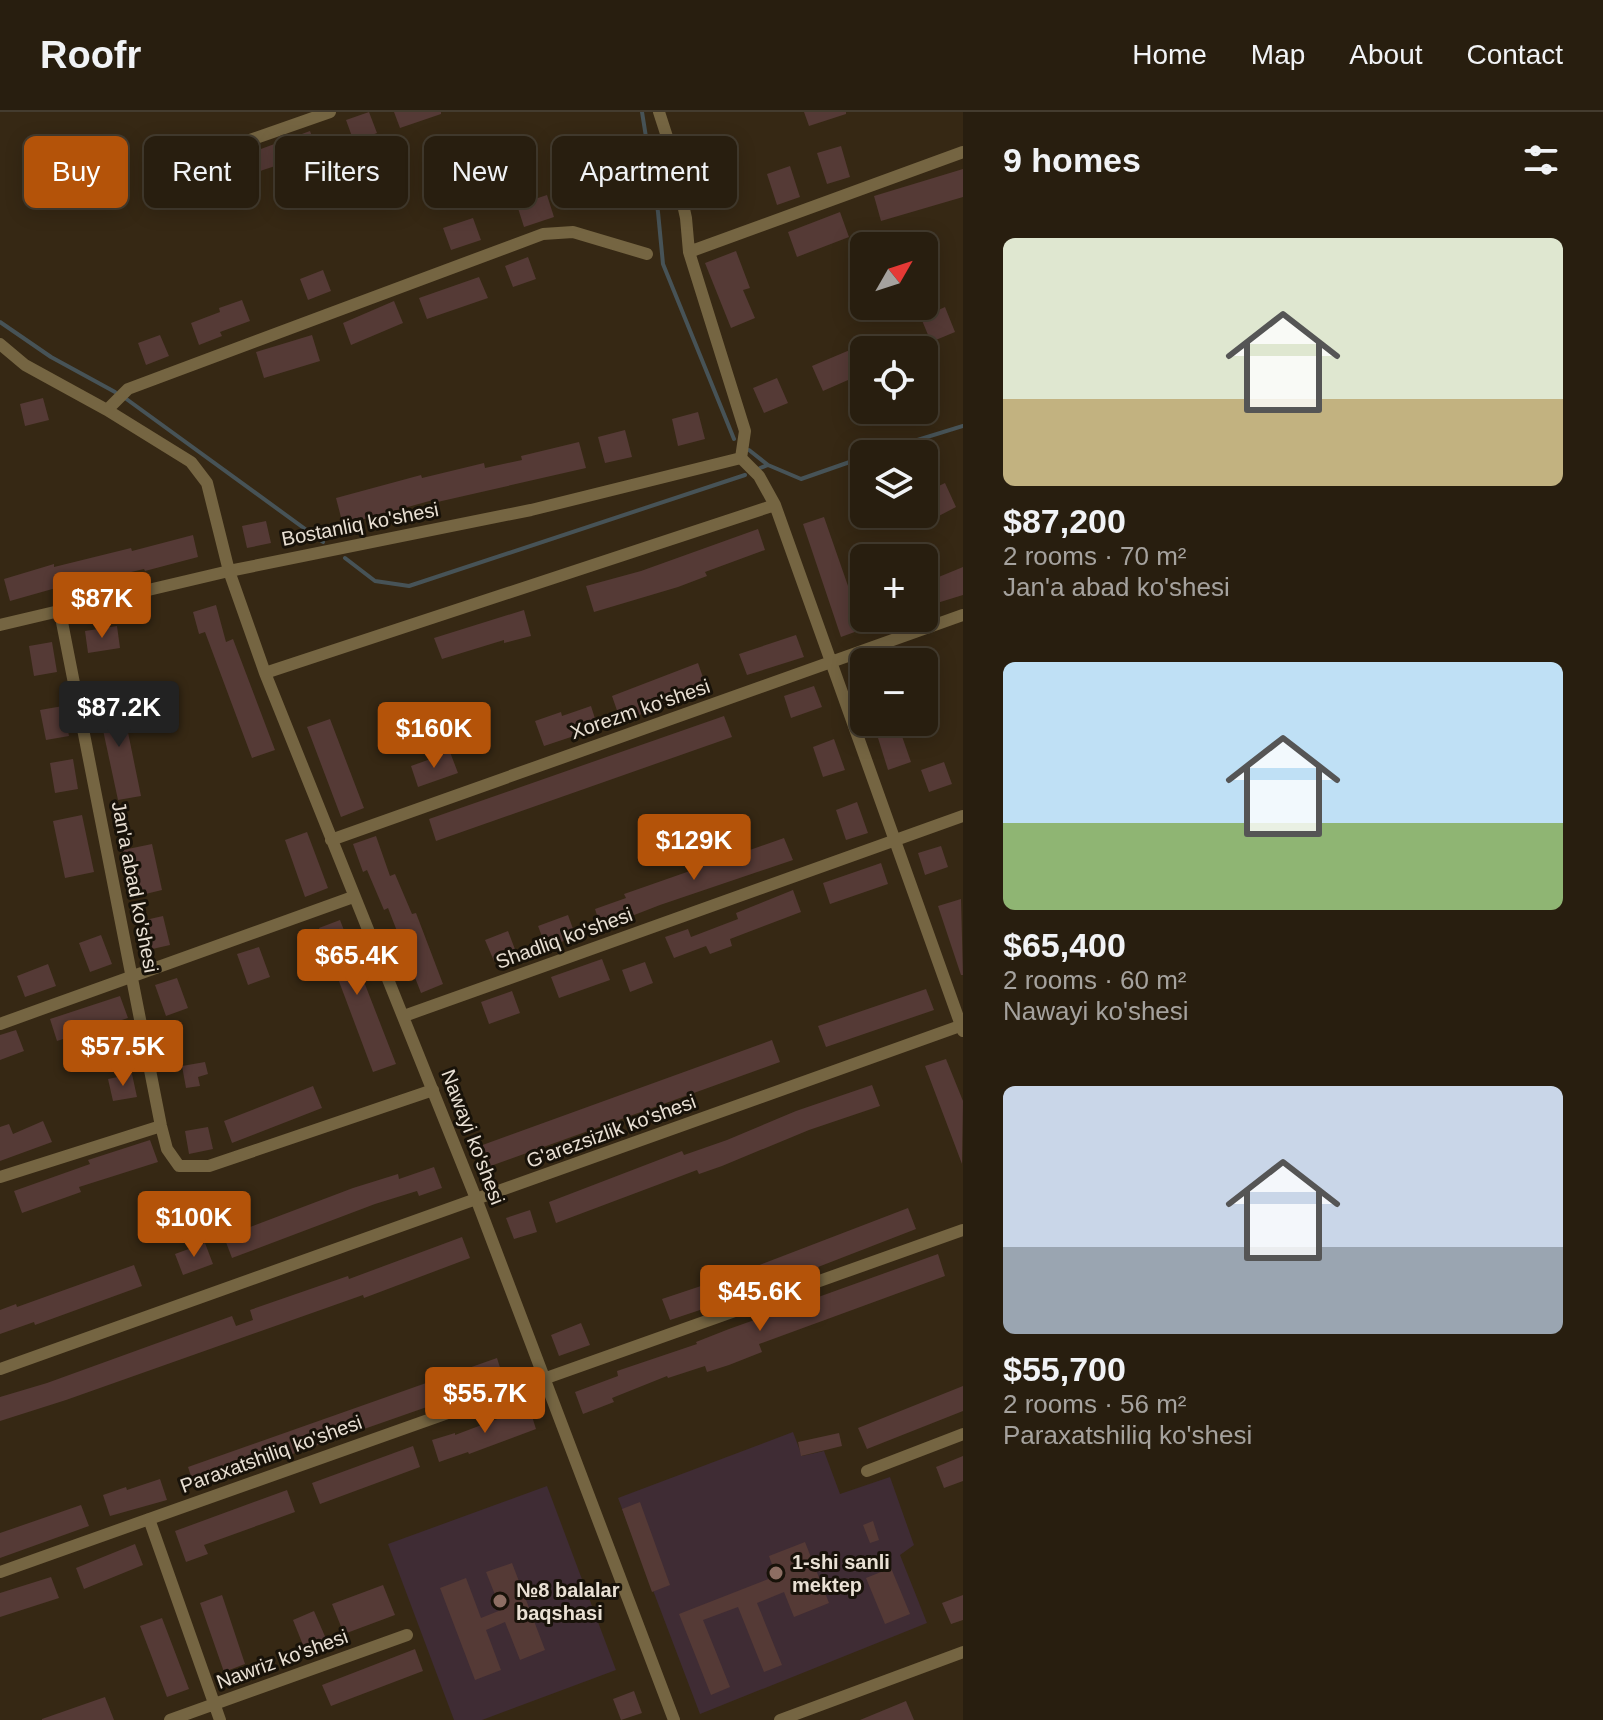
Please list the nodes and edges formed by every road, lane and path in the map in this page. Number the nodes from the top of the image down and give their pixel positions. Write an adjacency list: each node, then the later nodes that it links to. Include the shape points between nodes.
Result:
1 (330, 112): 3 (street)
2 (659, 112): 5 (street, via 686,218)
3 (259, 137)
4 (963, 152): 5 (street)
5 (689, 252): 9 (street, via 745,431)
6 (647, 254): 8 (street, via 573,232 543,234 128,389)
7 (0, 344): 8 (street, Nawayi ko'shesi, via 25,365)
8 (107, 410): 11 (street, Nawayi ko'shesi, via 191,462 207,483)
9 (734, 459): 10 (street, via 759,476); 11 (street, Bostanliq ko'shesi, via 531,510)
10 (775, 505): 15 (street); 16 (street)
11 (229, 571): 12 (street, Bostanliq ko'shesi); 16 (street, Nawayi ko'shesi)
12 (60, 612): 14 (street, Bostanliq ko'shesi); 21 (street, Jan'a abad ko'shesi)
13 (963, 615): 15 (street, Xorezm ko'shesi)
14 (0, 625)
15 (832, 663): 18 (street, Xorezm ko'shesi); 19 (street)
16 (265, 673): 18 (street, Nawayi ko'shesi)
17 (963, 816): 19 (street, Shadliq ko'shesi)
18 (331, 840): 20 (street, Nawayi ko'shesi)
19 (894, 841): 22 (street, Shadliq ko'shesi); 24 (street)
20 (353, 897): 21 (street); 22 (street, Nawayi ko'shesi)
21 (132, 975): 23 (street); 26 (street, Jan'a abad ko'shesi)
22 (404, 1016): 25 (street, Nawayi ko'shesi)
23 (0, 1024)
24 (962, 1027): 28 (street, G'arezsizlik ko'shesi)
25 (433, 1090): 26 (street, Jan'a abad ko'shesi, via 209,1166 179,1166); 28 (street, Nawayi ko'shesi)
26 (161, 1126): 27 (street)
27 (0, 1177)
28 (477, 1201): 30 (street, G'arezsizlik ko'shesi); 31 (street, Nawayi ko'shesi)
29 (963, 1230): 31 (street, Paraxatshiliq ko'shesi)
30 (0, 1369)
31 (544, 1378): 34 (street, Paraxatshiliq ko'shesi); 41 (street, Nawayi ko'shesi)
32 (963, 1434): 33 (street)
33 (867, 1471)
34 (149, 1519): 35 (street, Paraxatshiliq ko'shesi); 38 (street)
35 (0, 1572)
36 (407, 1635): 38 (street, Nawriz ko'shesi)
37 (963, 1652): 42 (street)
38 (215, 1704): 39 (street, Nawriz ko'shesi); 40 (street)
39 (170, 1720)
40 (220, 1720)
41 (674, 1720)
42 (780, 1720)

